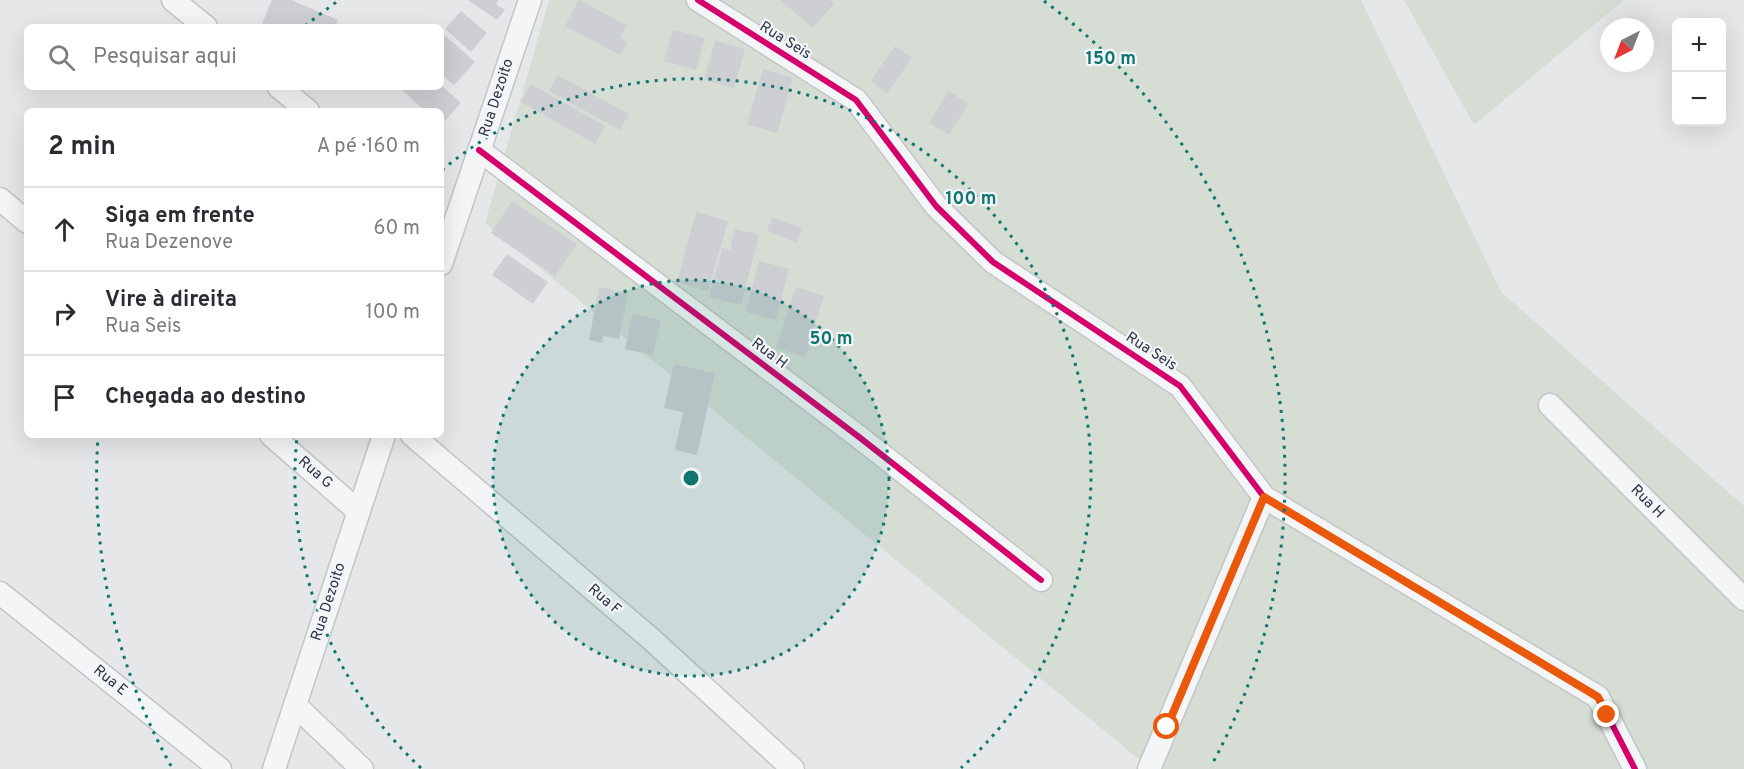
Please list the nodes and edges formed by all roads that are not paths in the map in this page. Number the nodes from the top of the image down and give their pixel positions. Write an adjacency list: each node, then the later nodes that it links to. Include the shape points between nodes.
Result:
1 (173, 0): 4 (street)
2 (530, 0): 7 (street, Rua Dezoito)
3 (698, 0): 16 (street, Rua Seis, via 856,100 936,206 993,262 1180,386)
4 (202, 24)
5 (283, 90): 6 (street)
6 (304, 108)
7 (479, 150): 10 (street, Rua Dezoito); 18 (street, Rua H)
8 (0, 199): 9 (street)
9 (24, 219)
10 (447, 225): 11 (street, Rua Dezoito)
11 (444, 244)
12 (1550, 405): 20 (street, Rua H)
13 (274, 438): 17 (street, Rua G)
14 (383, 438): 17 (street, Rua Dezoito)
15 (416, 438): 25 (street, Rua F, via 650,638)
16 (1264, 497): 26 (street); 27 (street, Rua Seis, via 1598,697)
17 (358, 511): 21 (street, Rua Dezoito)
18 (1041, 580)
19 (0, 593): 22 (street, Rua E)
20 (1744, 599)
21 (295, 705): 23 (street, Rua Dezoito); 24 (street)
22 (220, 769)
23 (274, 769)
24 (362, 769)
25 (793, 769)
26 (1149, 769)
27 (1635, 769)

